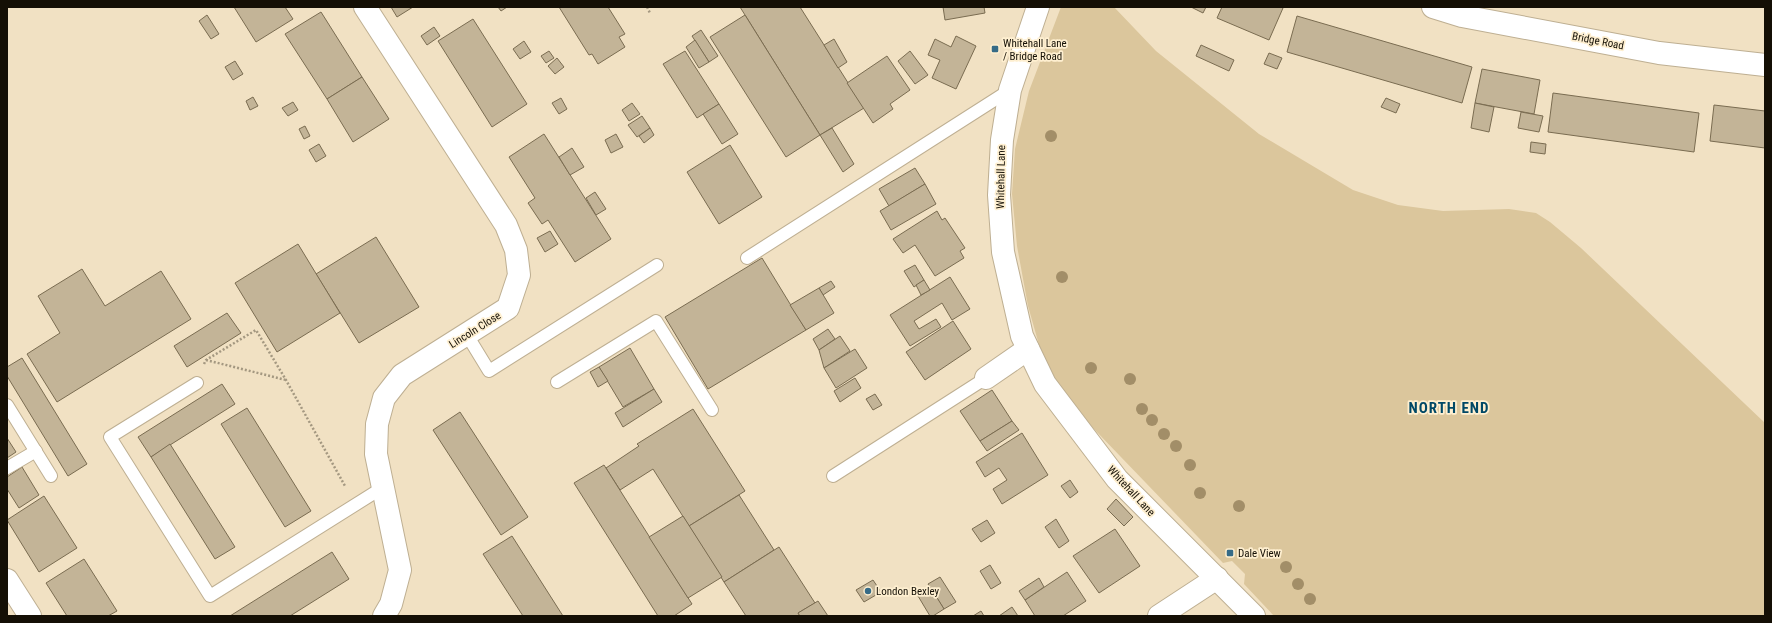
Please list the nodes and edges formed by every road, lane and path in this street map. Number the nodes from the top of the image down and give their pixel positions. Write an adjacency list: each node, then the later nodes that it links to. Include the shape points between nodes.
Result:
1 (365, 7): 10 (street, Lincoln Close, via 506,225 516,250 519,275 508,308)
2 (646, 7): 5 (path)
3 (1038, 7): 7 (street, Whitehall Lane)
4 (1433, 7): 6 (street, Bridge Road, via 1462,16 1659,53)
5 (650, 13)
6 (1765, 65)
7 (1010, 90): 8 (lane); 11 (street, Whitehall Lane, via 1001,148 999,195 1002,245 1022,336)
8 (747, 258)
9 (657, 265): 10 (lane, via 489,371)
10 (467, 335): 23 (street, Lincoln Close, via 402,375 384,398 377,424 376,454)
11 (1028, 349): 13 (street); 25 (street, Whitehall Lane, via 1045,384 1117,479)
12 (206, 360): 14 (path); 14 (path, via 256,330); 16 (path)
13 (986, 378): 22 (lane)
14 (286, 380): 24 (path)
15 (557, 382): 18 (lane, via 656,321)
16 (197, 383): 24 (lane, via 110,437 210,596)
17 (7, 405): 19 (lane)
18 (712, 410)
19 (36, 451): 20 (lane); 21 (lane)
20 (7, 468)
21 (52, 476)
22 (833, 476)
23 (382, 488): 24 (lane); 28 (street, Lincoln Close, via 400,570 391,604)
24 (356, 504)
25 (1217, 578): 29 (street); 30 (street, Whitehall Lane)
26 (7, 580): 27 (street)
27 (30, 616)
28 (384, 616)
29 (1159, 616)
30 (1254, 616)

